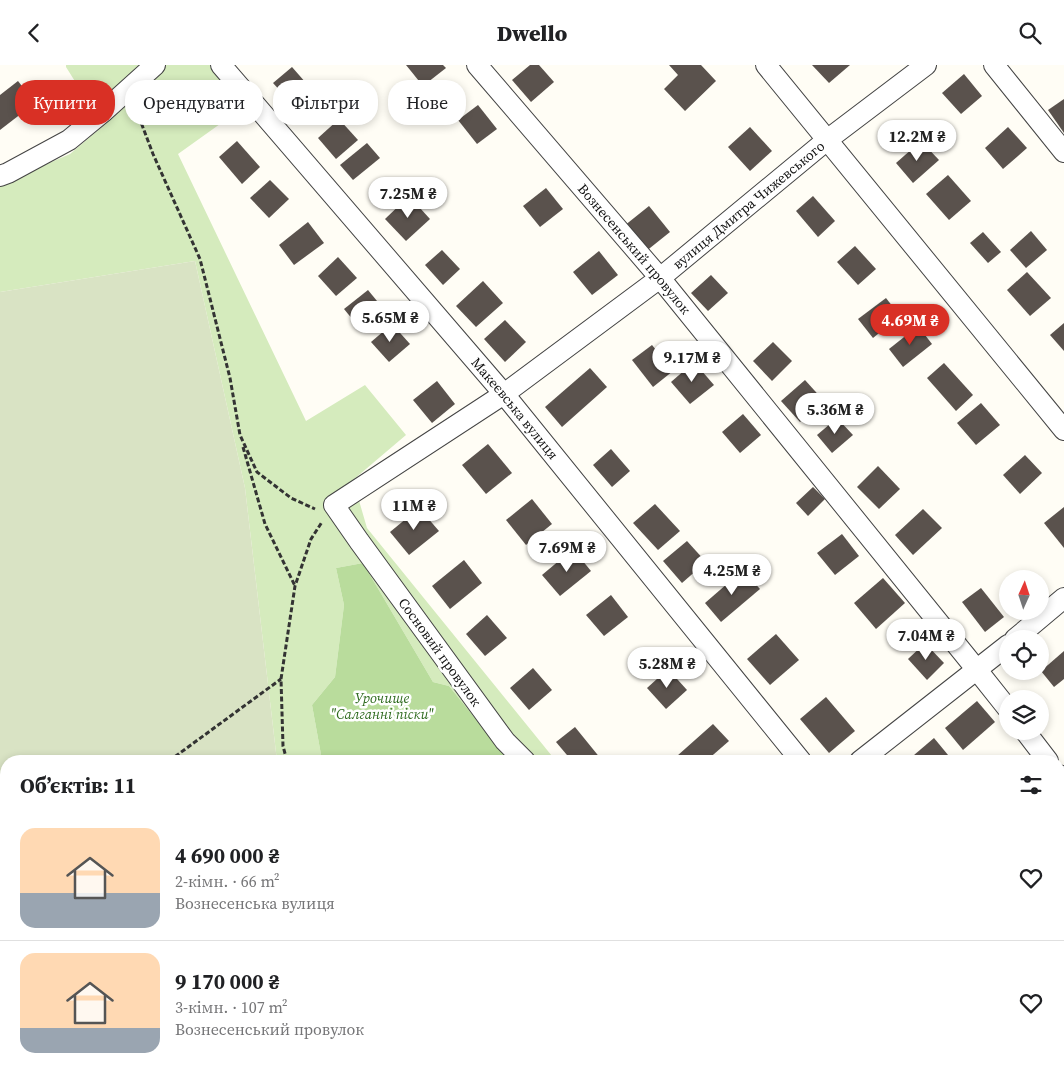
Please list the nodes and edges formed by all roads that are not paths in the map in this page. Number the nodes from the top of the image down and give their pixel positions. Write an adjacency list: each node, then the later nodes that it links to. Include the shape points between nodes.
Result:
1 (155, 65): 9 (street, via 69,140)
2 (221, 65): 11 (street, Макеєвська вулиця)
3 (477, 65): 10 (street, Вознесенський провулок)
4 (766, 65): 7 (street)
5 (926, 65): 7 (street, вулиця Дмитра Чижевського)
6 (994, 65): 8 (street)
7 (827, 140): 10 (street, вулиця Дмитра Чижевського); 12 (street)
8 (1064, 152)
9 (0, 176)
10 (660, 278): 11 (street, вулиця Дмитра Чижевського); 17 (street, Вознесенський провулок)
11 (504, 394): 13 (street, вулиця Дмитра Чижевського, via 330,510); 21 (street, Макеєвська вулиця)
12 (1064, 430)
13 (359, 541): 20 (street, Сосновий провулок, via 505,741)
14 (1064, 598): 15 (street)
15 (1026, 630)
16 (999, 652): 17 (street)
17 (977, 669): 18 (street, Вознесенський провулок); 22 (street)
18 (999, 697)
19 (1032, 740): 23 (street)
20 (519, 755)
21 (796, 755)
22 (868, 755)
23 (1043, 755)

